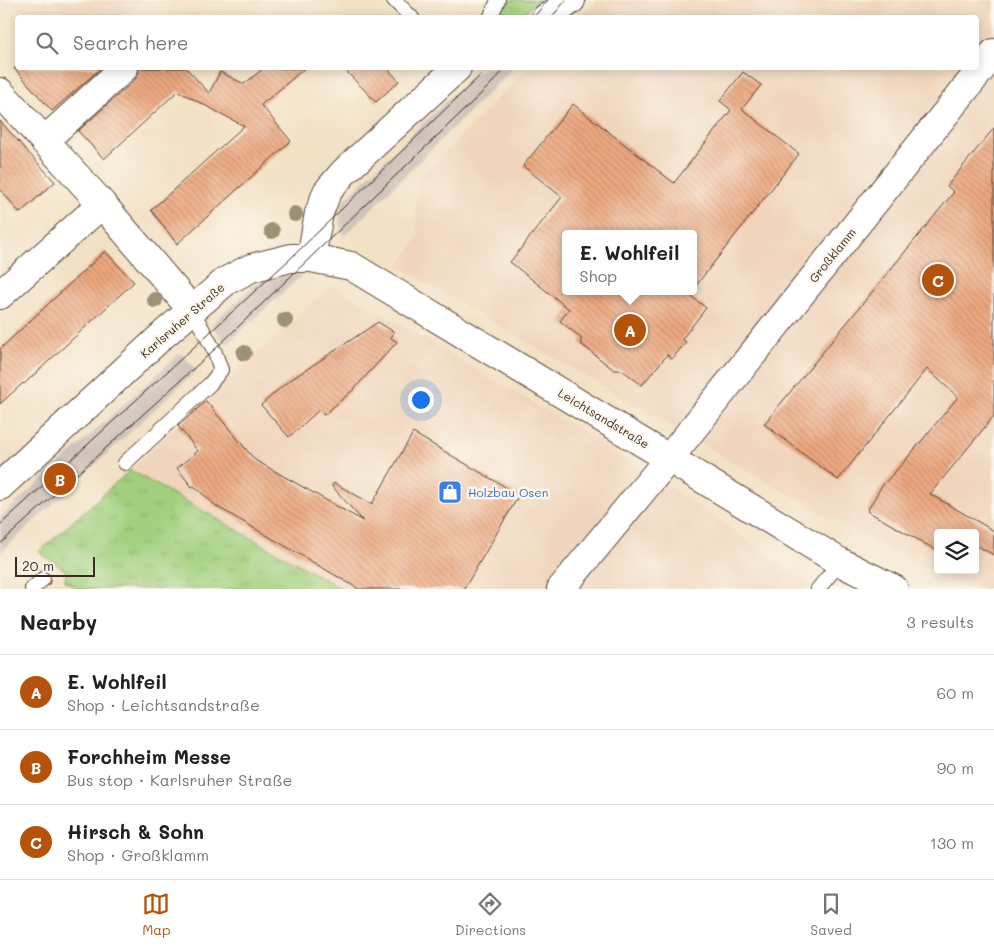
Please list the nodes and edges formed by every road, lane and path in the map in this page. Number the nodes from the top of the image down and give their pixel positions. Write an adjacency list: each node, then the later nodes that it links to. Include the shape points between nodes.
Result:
1 (394, 0): 4 (lane)
2 (498, 0): 5 (lane)
3 (571, 0): 6 (street)
4 (409, 15)
5 (491, 15)
6 (550, 15)
7 (994, 53): 16 (street, Großklamm)
8 (122, 70): 11 (street)
9 (454, 70): 13 (street, via 344,172 327,192 319,214)
10 (0, 92): 11 (street)
11 (44, 141): 12 (street)
12 (102, 204): 14 (street); 15 (street)
13 (311, 258): 15 (street, Karlsruher Straße, via 291,258 251,268 226,281); 16 (street, Leichtsandstraße, via 351,266)
14 (0, 295)
15 (192, 310): 17 (lane, via 221,370); 18 (street, Karlsruher Straße)
16 (670, 457): 19 (street, Leichtsandstraße); 22 (street, Großklamm)
17 (125, 463)
18 (0, 486)
19 (840, 562): 23 (lane); 24 (street, Leichtsandstraße)
20 (43, 579): 21 (lane)
21 (32, 589)
22 (561, 589)
23 (818, 589)
24 (894, 589)

